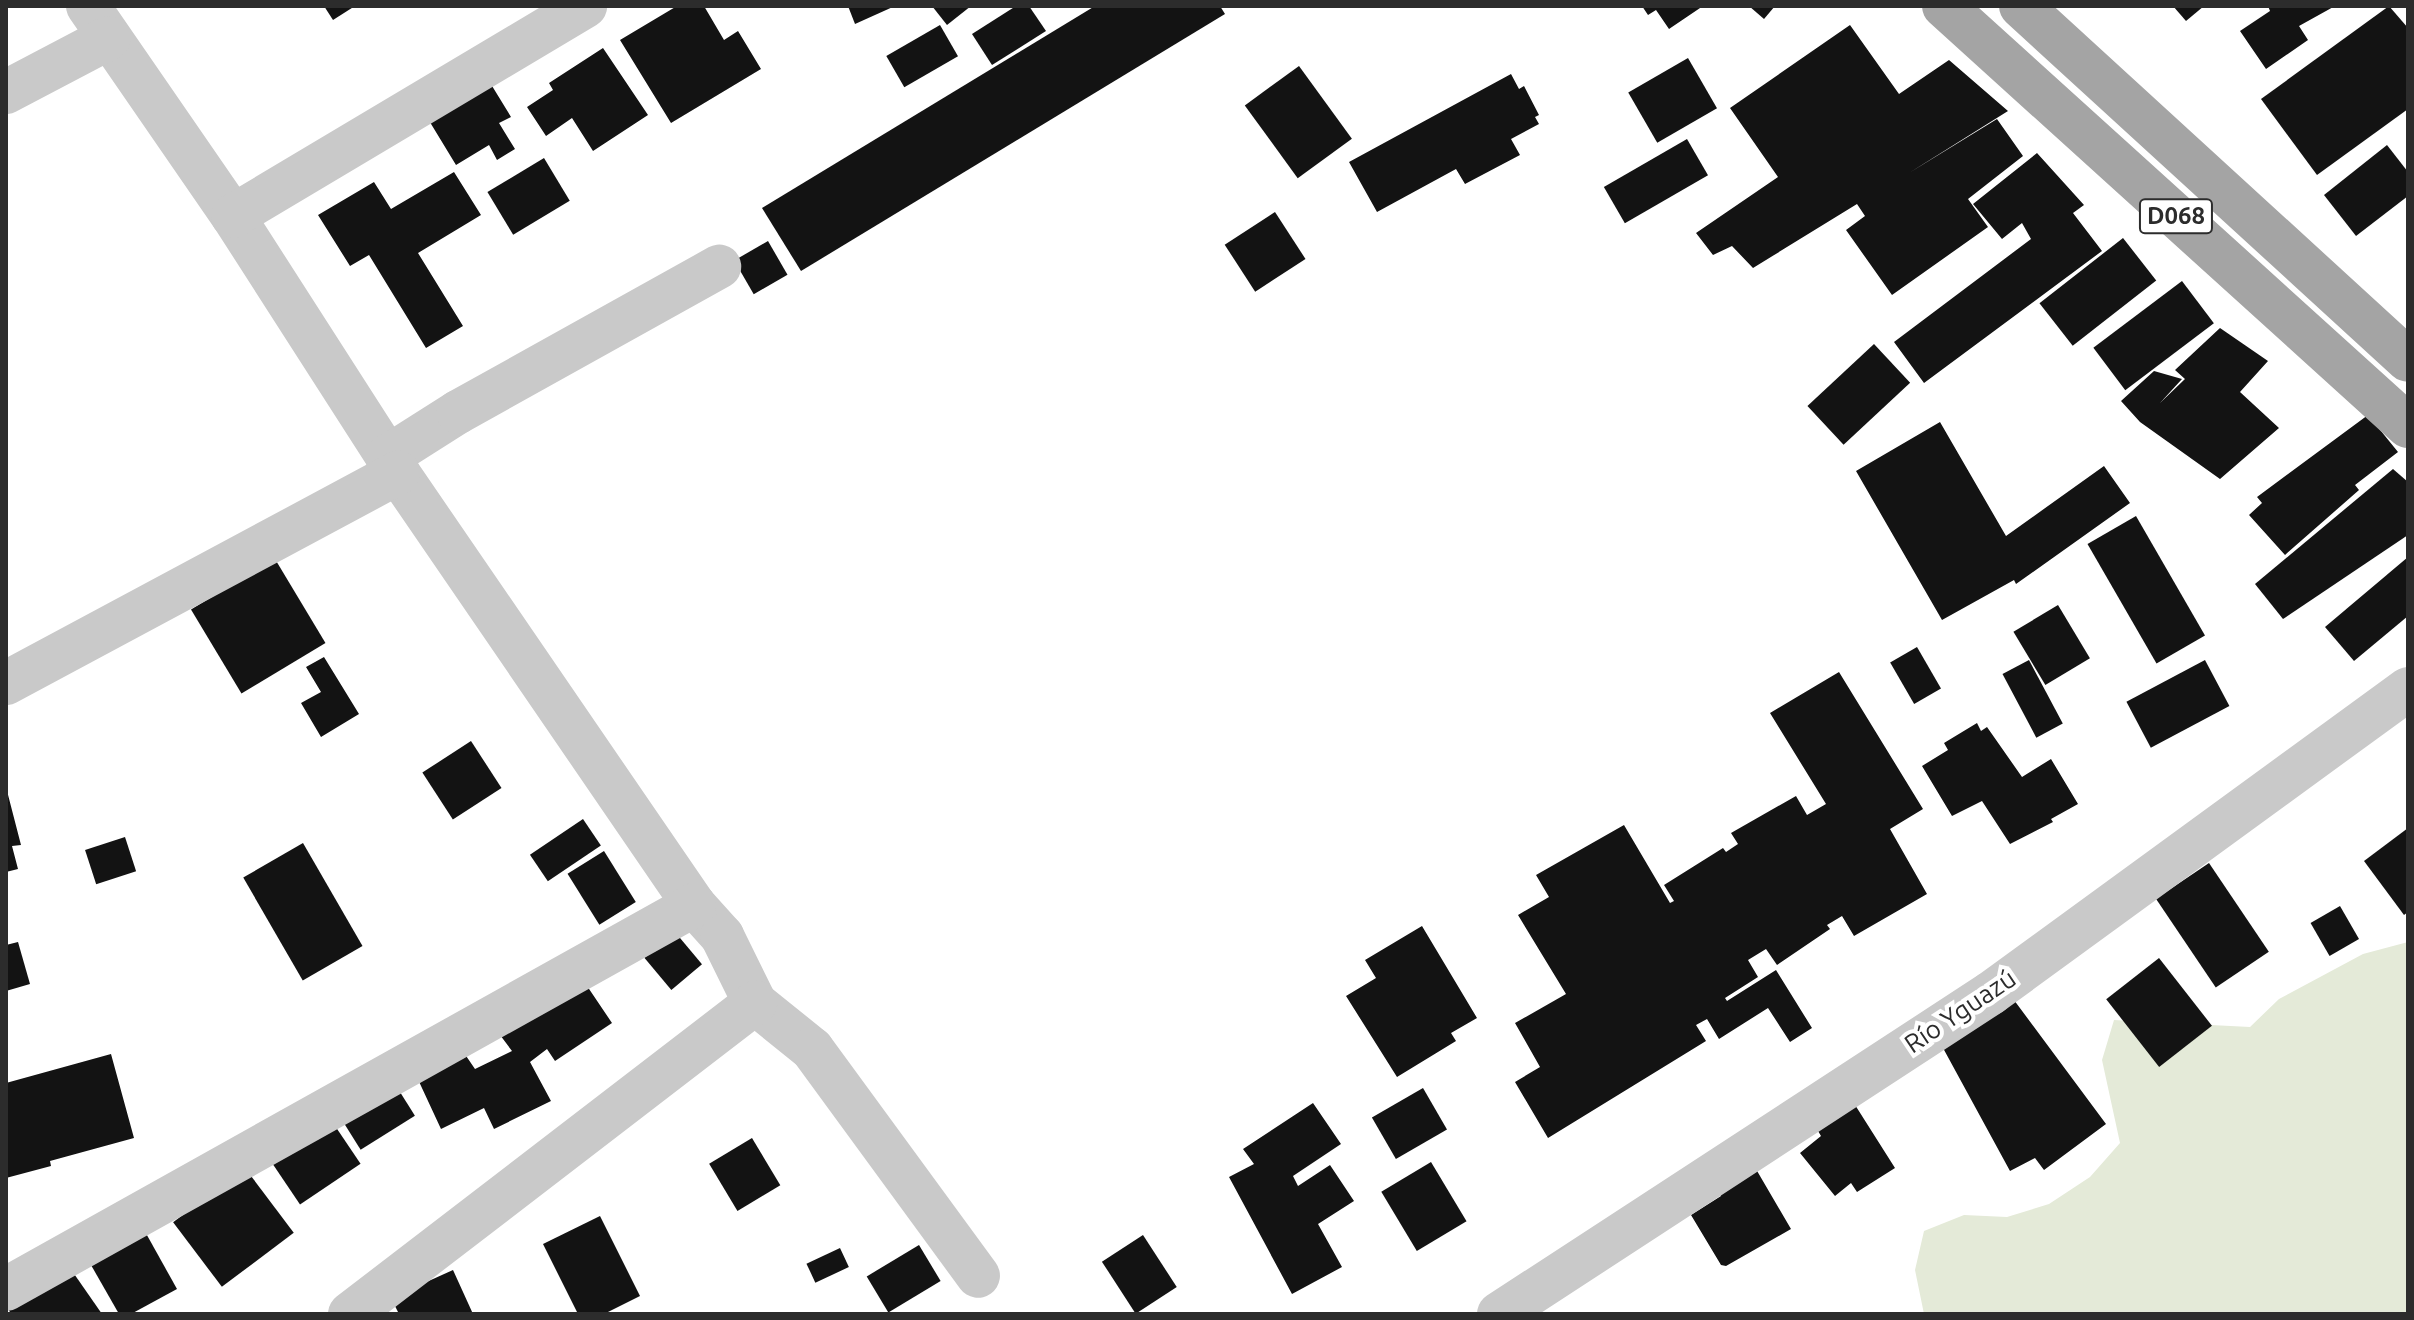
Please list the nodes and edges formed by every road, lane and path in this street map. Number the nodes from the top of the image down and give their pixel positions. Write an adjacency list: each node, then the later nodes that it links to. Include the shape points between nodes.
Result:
1 (585, 6): 6 (street)
2 (1944, 6): 9 (main road, D068)
3 (2021, 6): 8 (main road, D068)
4 (99, 22): 5 (street); 6 (street)
5 (6, 92)
6 (233, 216): 10 (street)
7 (719, 267): 10 (street, via 458,412)
8 (2408, 360)
9 (2408, 426)
10 (392, 465): 11 (street); 13 (street)
11 (6, 683)
12 (2408, 689): 18 (street, Río Yguazú, via 1991,993)
13 (694, 905): 14 (street, via 722,936); 16 (street)
14 (755, 1003): 15 (street, via 812,1049); 17 (street)
15 (978, 1276)
16 (6, 1289)
17 (350, 1314)
18 (1499, 1314)

